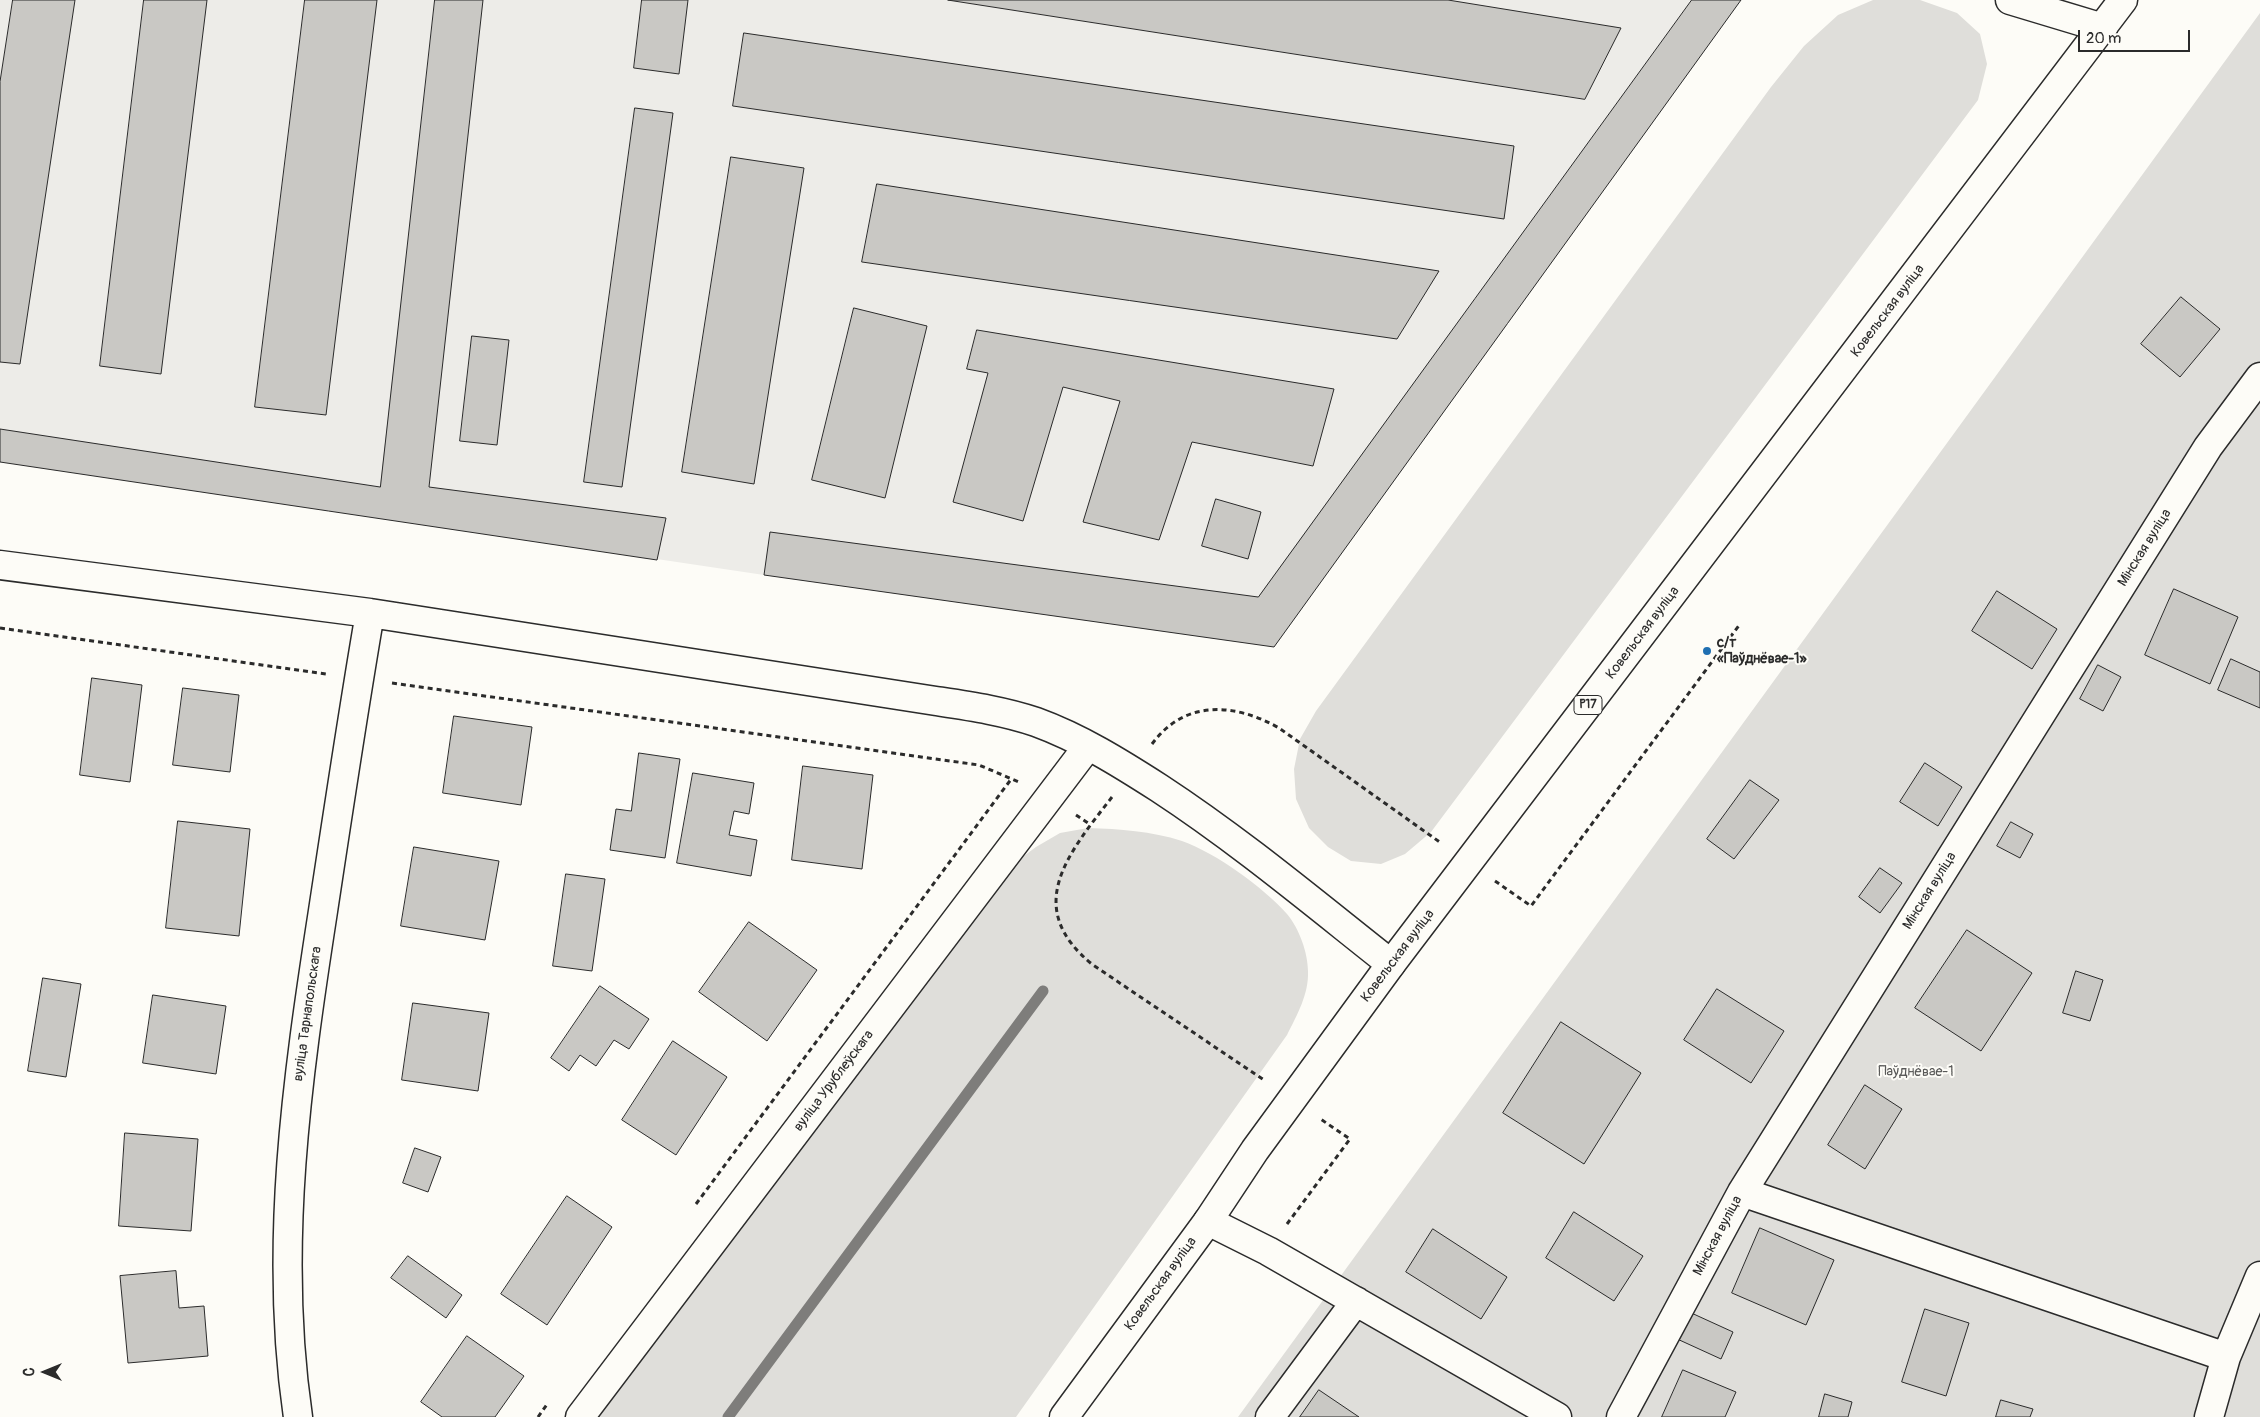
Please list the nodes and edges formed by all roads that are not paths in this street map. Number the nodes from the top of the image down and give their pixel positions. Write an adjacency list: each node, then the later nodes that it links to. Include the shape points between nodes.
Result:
1 (2010, 0): 3 (main road)
2 (2123, 0): 3 (main road, Ковельская вуліца / Р17)
3 (2103, 28): 8 (main road, Ковельская вуліца / Р17)
4 (2260, 377): 9 (main road, Мінская вуліца, via 2208,446)
5 (0, 565): 6 (main road)
6 (370, 613): 7 (main road, via 972,707 1034,722); 14 (main road, вуліца Тарнапольскага, via 304,1040 290,1175 287,1303)
7 (1088, 746): 8 (main road, via 1132,770 1200,815); 15 (main road, вуліца Урублеўскага)
8 (1391, 964): 10 (main road, Ковельская вуліца / Р17)
9 (1742, 1192): 13 (main road); 19 (main road, Мінская вуліца)
10 (1208, 1221): 12 (main road); 16 (main road, Ковельская вуліца / Р17)
11 (2260, 1276): 13 (main road)
12 (1356, 1302): 17 (main road); 18 (main road)
13 (2226, 1357): 20 (main road)
14 (298, 1417)
15 (580, 1417)
16 (1064, 1417)
17 (1270, 1417)
18 (1557, 1417)
19 (1620, 1417)
20 (2209, 1417)

